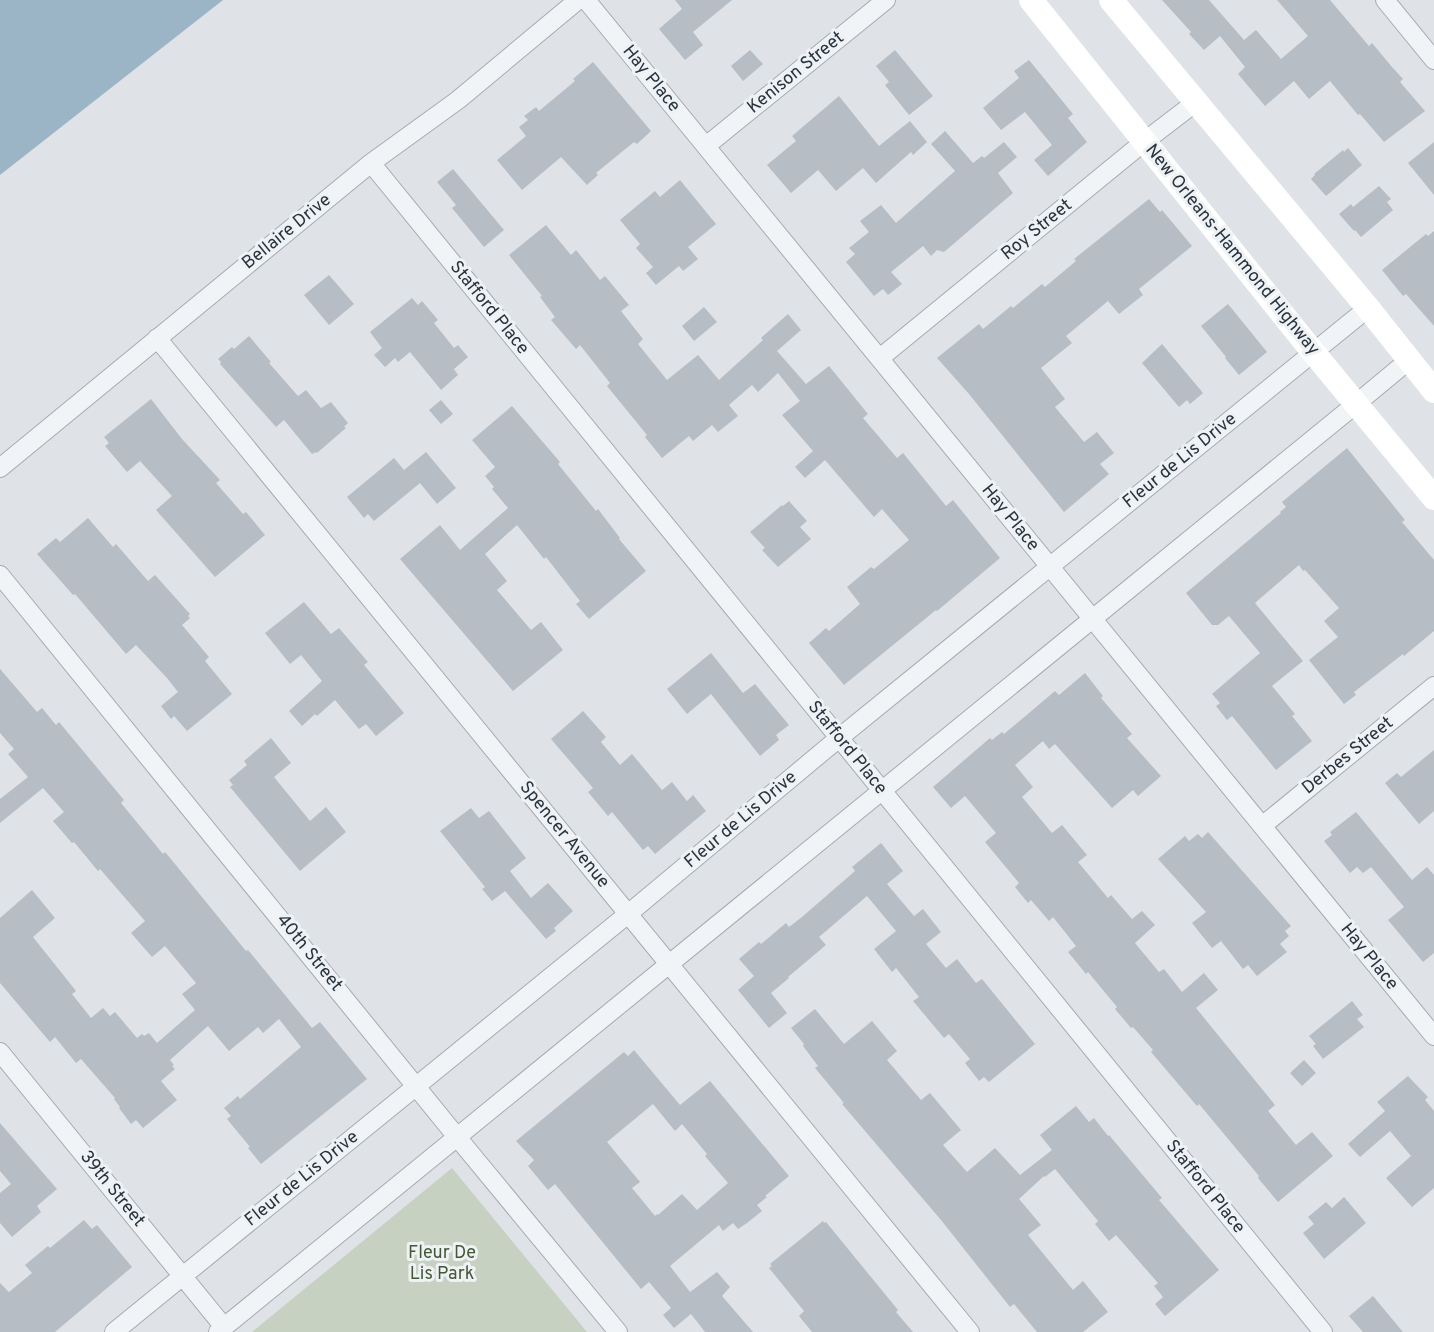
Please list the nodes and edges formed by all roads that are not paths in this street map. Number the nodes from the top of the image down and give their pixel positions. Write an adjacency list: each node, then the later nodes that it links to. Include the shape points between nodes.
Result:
1 (578, 0): 11 (street, Bellaire Drive, via 458,100)
2 (586, 0): 10 (street, Hay Place)
3 (886, 0): 10 (street, Kenison Street)
4 (1031, 0): 9 (main road, New Orleans-Hammond Highway)
5 (1111, 0): 8 (main road)
6 (1385, 0): 7 (street)
7 (1434, 60)
8 (1196, 102): 9 (street, Roy Street); 12 (main road)
9 (1145, 141): 14 (main road, New Orleans-Hammond Highway); 15 (street, Roy Street)
10 (706, 146): 15 (street, Hay Place)
11 (371, 163): 13 (street, Bellaire Drive); 25 (street, Stafford Place)
12 (1368, 307): 14 (street, Fleur de Lis Drive); 16 (main road)
13 (157, 338): 19 (street, Bellaire Drive); 28 (street, Spencer Avenue)
14 (1313, 352): 18 (main road, New Orleans-Hammond Highway); 21 (street, Fleur de Lis Drive)
15 (880, 358): 21 (street, Hay Place)
16 (1409, 360): 17 (main road); 18 (street)
17 (1434, 391)
18 (1356, 404): 20 (main road, New Orleans-Hammond Highway); 23 (street)
19 (0, 467)
20 (1434, 498)
21 (1049, 566): 23 (street, Hay Place); 25 (street, Fleur de Lis Drive)
22 (0, 575): 32 (street, 40th Street)
23 (1093, 619): 26 (street); 27 (street, Hay Place)
24 (1434, 686): 27 (street, Derbes Street)
25 (839, 738): 26 (street, Stafford Place); 28 (street, Fleur de Lis Drive)
26 (882, 791): 29 (street); 39 (street, Stafford Place)
27 (1262, 826): 30 (street, Hay Place)
28 (628, 914): 29 (street, Spencer Avenue); 32 (street, Fleur de Lis Drive)
29 (669, 964): 33 (street); 38 (street, Spencer Avenue)
30 (1433, 1034)
31 (0, 1052): 34 (street, 39th Street)
32 (417, 1085): 33 (street, 40th Street); 34 (street, Fleur de Lis Drive)
33 (457, 1137): 35 (street); 37 (street, 40th Street)
34 (183, 1276): 35 (street, 39th Street); 36 (street, Fleur de Lis Drive)
35 (221, 1329)
36 (114, 1332)
37 (618, 1332)
38 (970, 1332)
39 (1323, 1332)

